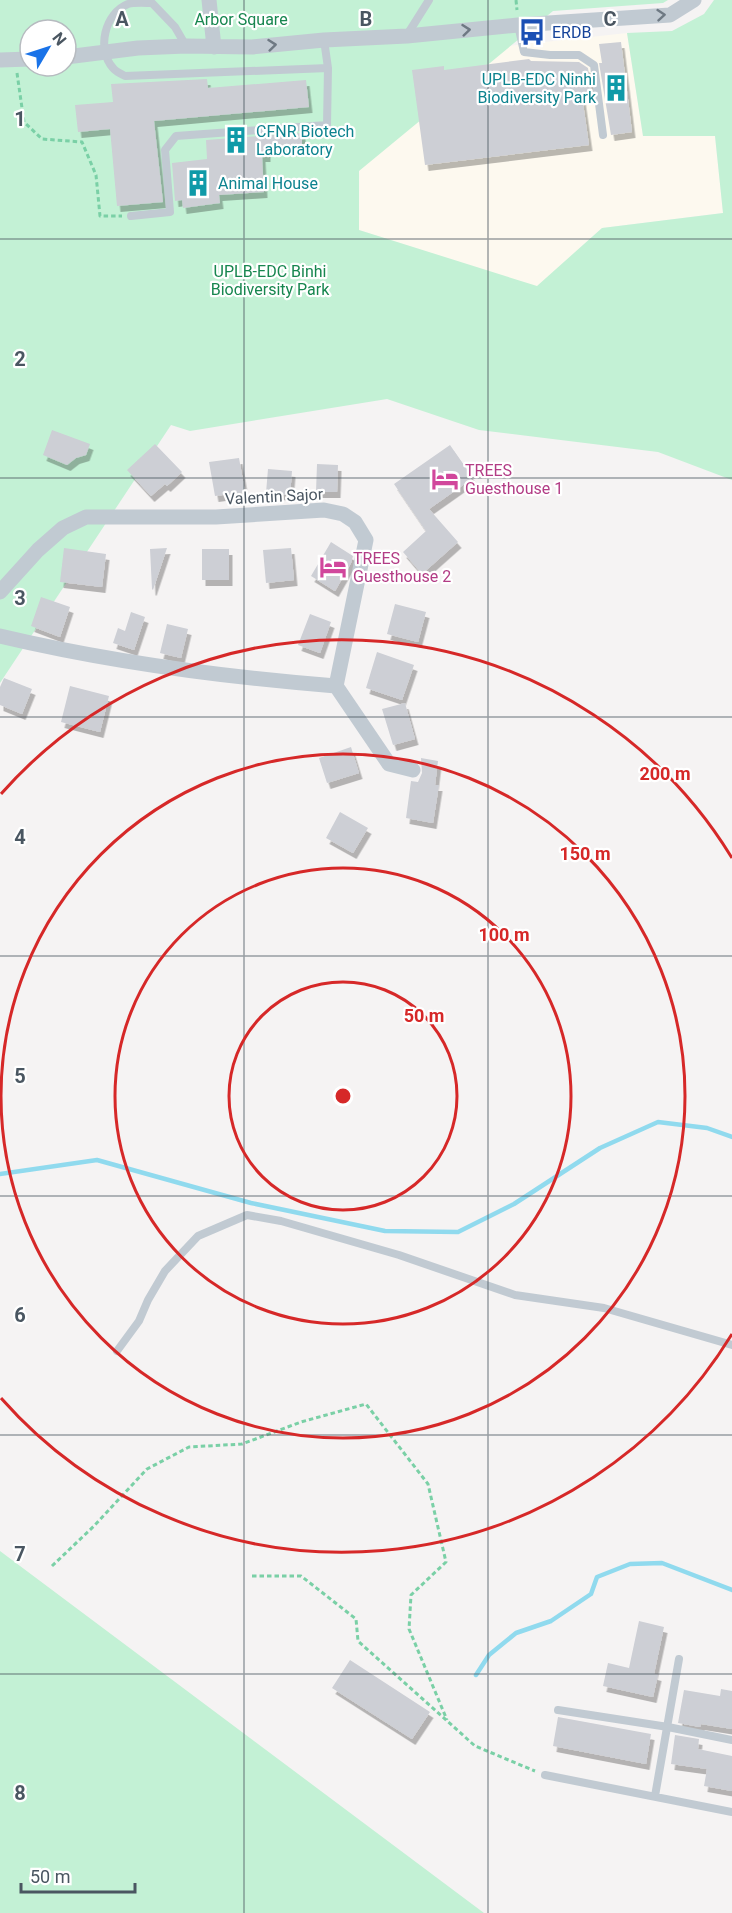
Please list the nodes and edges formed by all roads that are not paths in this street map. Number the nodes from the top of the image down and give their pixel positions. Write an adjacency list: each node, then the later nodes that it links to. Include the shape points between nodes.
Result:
1 (209, 0): 8 (street)
2 (429, 0): 5 (lane)
3 (694, 0): 4 (street, one-way to 3, via 670,15)
4 (518, 25): 5 (street, one-way to 4); 12 (lane, via 524,52 579,56 594,65)
5 (407, 36): 6 (street)
6 (324, 40): 8 (street, one-way to 6); 11 (lane)
7 (186, 46): 8 (street); 9 (street); 9 (lane, via 171,22 152,3 129,4 111,16)
8 (214, 47)
9 (105, 52): 10 (street); 11 (lane, via 113,69 125,76)
10 (78, 55)
11 (328, 68): 13 (lane, via 327,125 176,136 165,150 170,212)
12 (603, 135)
13 (131, 216)
14 (0, 592): 16 (street, Valentin Sajor, via 46,542 86,517 216,517 324,510 343,514 355,522 366,540)
15 (0, 636): 16 (street, via 188,670)
16 (336, 686): 17 (street, via 389,764)
17 (413, 770)
18 (732, 1345): 19 (lane, via 604,1308 515,1295 399,1255 247,1215 198,1236 165,1271)
19 (117, 1351)
20 (679, 1659): 22 (lane)
21 (558, 1710): 22 (lane)
22 (668, 1727): 23 (lane); 25 (lane)
23 (732, 1740)
24 (545, 1775): 25 (lane)
25 (655, 1796): 26 (lane)
26 (732, 1812)

